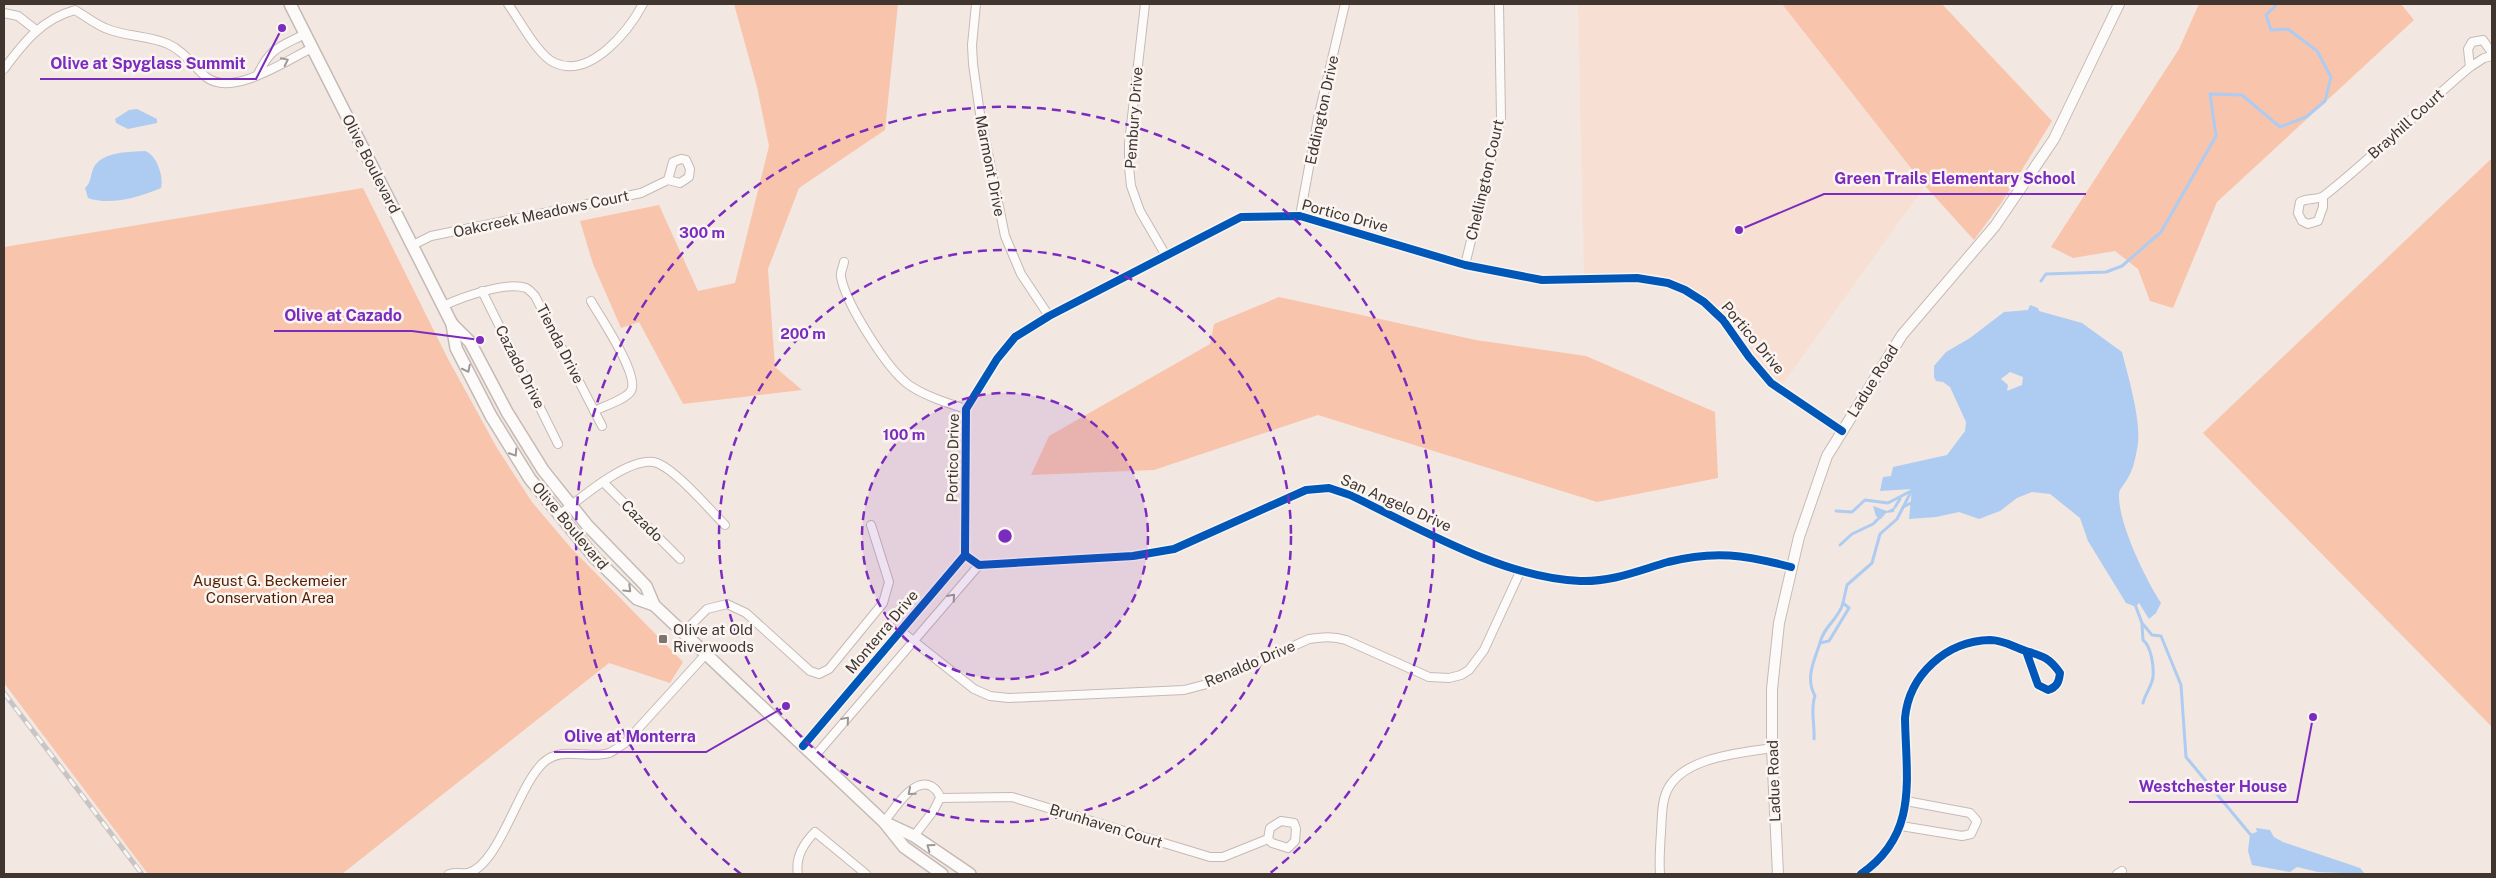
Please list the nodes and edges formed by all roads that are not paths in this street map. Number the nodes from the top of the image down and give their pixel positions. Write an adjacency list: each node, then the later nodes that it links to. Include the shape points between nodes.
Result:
1 (290, 4): 12 (main road, Olive Boulevard)
2 (508, 4): 3 (street, via 540,51 555,64 571,65 585,63 607,51)
3 (643, 4)
4 (976, 4): 28 (street, Marmont Drive, via 972,45 975,81 1005,236 1021,274)
5 (1144, 4): 22 (street, Pembury Drive, via 1129,167 1131,186 1140,211)
6 (1345, 4): 20 (street, Eddington Drive, via 1318,118)
7 (1499, 4): 24 (street, Chellington Court, via 1501,118)
8 (2119, 4): 33 (main road, Ladue Road, via 2049,147 1995,226 1902,335)
9 (75, 7): 11 (street); 17 (street, via 105,28 170,44 206,77 218,82 239,82)
10 (4, 13): 11 (street, via 18,16)
11 (36, 30): 16 (street)
12 (306, 34): 13 (main road, Olive Boulevard); 17 (street, via 272,51)
13 (312, 48): 17 (street, one-way to 13); 21 (main road, Olive Boulevard)
14 (2492, 54): 15 (street, Brayhill Court); 15 (street, via 2483,40 2472,42 2468,49)
15 (2470, 66): 19 (street, Brayhill Court, via 2390,141)
16 (4, 69)
17 (258, 74)
18 (668, 180): 21 (street, Oakcreek Meadows Court, via 641,193 431,236)
19 (2323, 197)
20 (1300, 216): 22 (street, Portico Drive, via 1241,217); 24 (street, Portico Drive)
21 (413, 245): 27 (main road, Olive Boulevard)
22 (1165, 254): 28 (street, Portico Drive)
23 (844, 262): 30 (street, via 841,276 848,296 872,340 901,378 920,390)
24 (1464, 265): 33 (street, Portico Drive, via 1542,280 1637,278 1668,283 1685,290 1723,320 1771,383)
25 (482, 291): 27 (street, Tienda Drive); 31 (street, Tienda Drive, via 516,287 528,289 535,296); 34 (street, Cazado Drive)
26 (591, 301): 31 (street, via 628,366 633,384 626,395)
27 (443, 306): 29 (main road, Olive Boulevard)
28 (1049, 316): 30 (street, Portico Drive, via 1016,337 997,358)
29 (452, 324): 36 (main road, Olive Boulevard, via 470,342 524,441); 37 (main road, Olive Boulevard, one-way to 37, via 456,348 491,416)
30 (966, 409): 40 (street, Portico Drive)
31 (594, 411): 32 (street, Tienda Drive)
32 (602, 426)
33 (1842, 431): 43 (main road, Ladue Road, via 1827,456)
34 (558, 444)
35 (603, 482): 36 (street); 38 (street, via 626,469 643,463 656,463 668,470); 41 (street, Cazado)
36 (571, 506): 37 (street); 45 (main road, Olive Boulevard, via 606,547 646,586)
37 (558, 516): 45 (main road, Olive Boulevard, one-way to 45, via 637,598)
38 (726, 525)
39 (870, 525): 47 (street, via 889,582 883,603 829,669 818,674 810,671 746,613 727,604 707,609)
40 (965, 555): 42 (street); 46 (street, Monterra Drive)
41 (680, 559)
42 (979, 565): 44 (street, San Angelo Drive, via 1133,556 1165,551 1306,490 1329,488); 48 (street, Monterra Drive, one-way to 42)
43 (1791, 568): 44 (street, San Angelo Drive, via 1734,554 1690,558 1625,577 1601,580 1578,581); 52 (main road, Ladue Road, via 1778,623 1772,689)
44 (1520, 572): 48 (street, Renaldo Drive, via 1478,660 1465,672 1449,678 1429,677 1346,640 1324,636 1309,639 1211,683 1184,690 1009,698 974,690)
45 (654, 605): 47 (main road, Olive Boulevard)
46 (902, 632): 48 (street, Renaldo Drive); 51 (street, Monterra Drive)
47 (684, 633): 50 (main road, Olive Boulevard)
48 (914, 641): 53 (street, Monterra Drive, one-way to 48)
49 (2026, 651): 49 (street, via 2044,656 2056,667 2060,677 2055,688 2048,690 2038,685); 55 (street, via 2003,642 1977,642 1951,650 1916,681 1904,718)
50 (706, 654): 51 (main road, Olive Boulevard); 61 (street, via 625,743 610,753 569,752 544,761 530,779 489,856)
51 (803, 746): 53 (main road, Olive Boulevard)
52 (1772, 748): 66 (street, via 1709,759 1688,769 1670,784 1662,808); 67 (main road, Ladue Road)
53 (814, 757): 56 (main road, Olive Boulevard)
54 (940, 798): 56 (street, one-way to 56, via 934,788 920,785); 58 (street); 59 (street, Brunhaven Court, via 1012,797 1210,857 1223,857)
55 (1906, 801): 57 (street); 57 (street, via 1970,813 1977,825 1971,834 1962,836)
56 (884, 822): 58 (main road, Olive Boulevard); 64 (main road, Olive Boulevard, via 904,847)
57 (1901, 826): 68 (street, via 1886,851)
58 (914, 836): 65 (main road, Olive Boulevard, one-way to 58)
59 (1268, 839)
60 (450, 874): 61 (street)
61 (468, 874)
62 (798, 874): 63 (street, via 796,866 800,853 815,832)
63 (866, 874)
64 (942, 874)
65 (970, 874)
66 (1660, 874)
67 (1778, 874)
68 (1861, 874)

